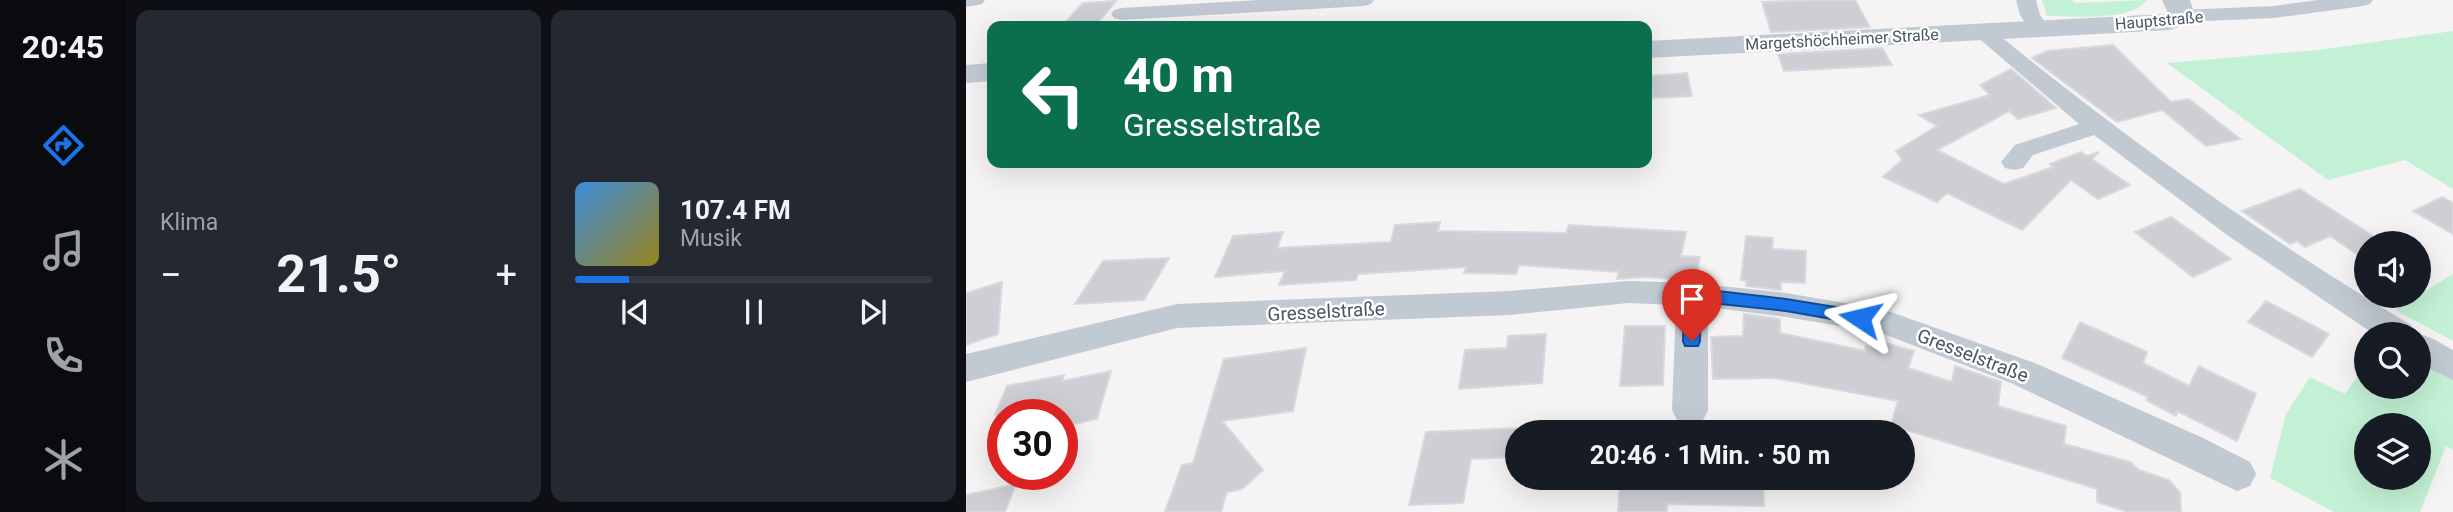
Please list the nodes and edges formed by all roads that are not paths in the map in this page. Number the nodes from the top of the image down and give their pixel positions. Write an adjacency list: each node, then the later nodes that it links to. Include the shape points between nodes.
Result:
1 (975, 0): 5 (street)
2 (1364, 0): 6 (street)
3 (2026, 0): 9 (street)
4 (2363, 0): 7 (street, Hauptstraße, via 2274,12)
5 (966, 1)
6 (1279, 2): 8 (street)
7 (2178, 8): 9 (street, Hauptstraße, via 2170,22)
8 (1121, 13)
9 (2038, 28): 10 (street, Margetshöchheimer Straße)
10 (1982, 31): 11 (street, Margetshöchheimer Straße); 14 (street)
11 (1652, 50)
12 (987, 72): 13 (street)
13 (966, 74)
14 (2097, 126): 15 (street, via 2024,150); 17 (street, via 2178,187)
15 (2014, 162)
16 (1692, 295): 20 (street, Gresselstraße, via 1629,292 1509,303 1177,316); 21 (street); 22 (street, Gresselstraße, via 1885,322 2023,373)
17 (2381, 322)
18 (2431, 354): 19 (street)
19 (2453, 367)
20 (966, 368)
21 (1690, 410)
22 (2237, 474)

